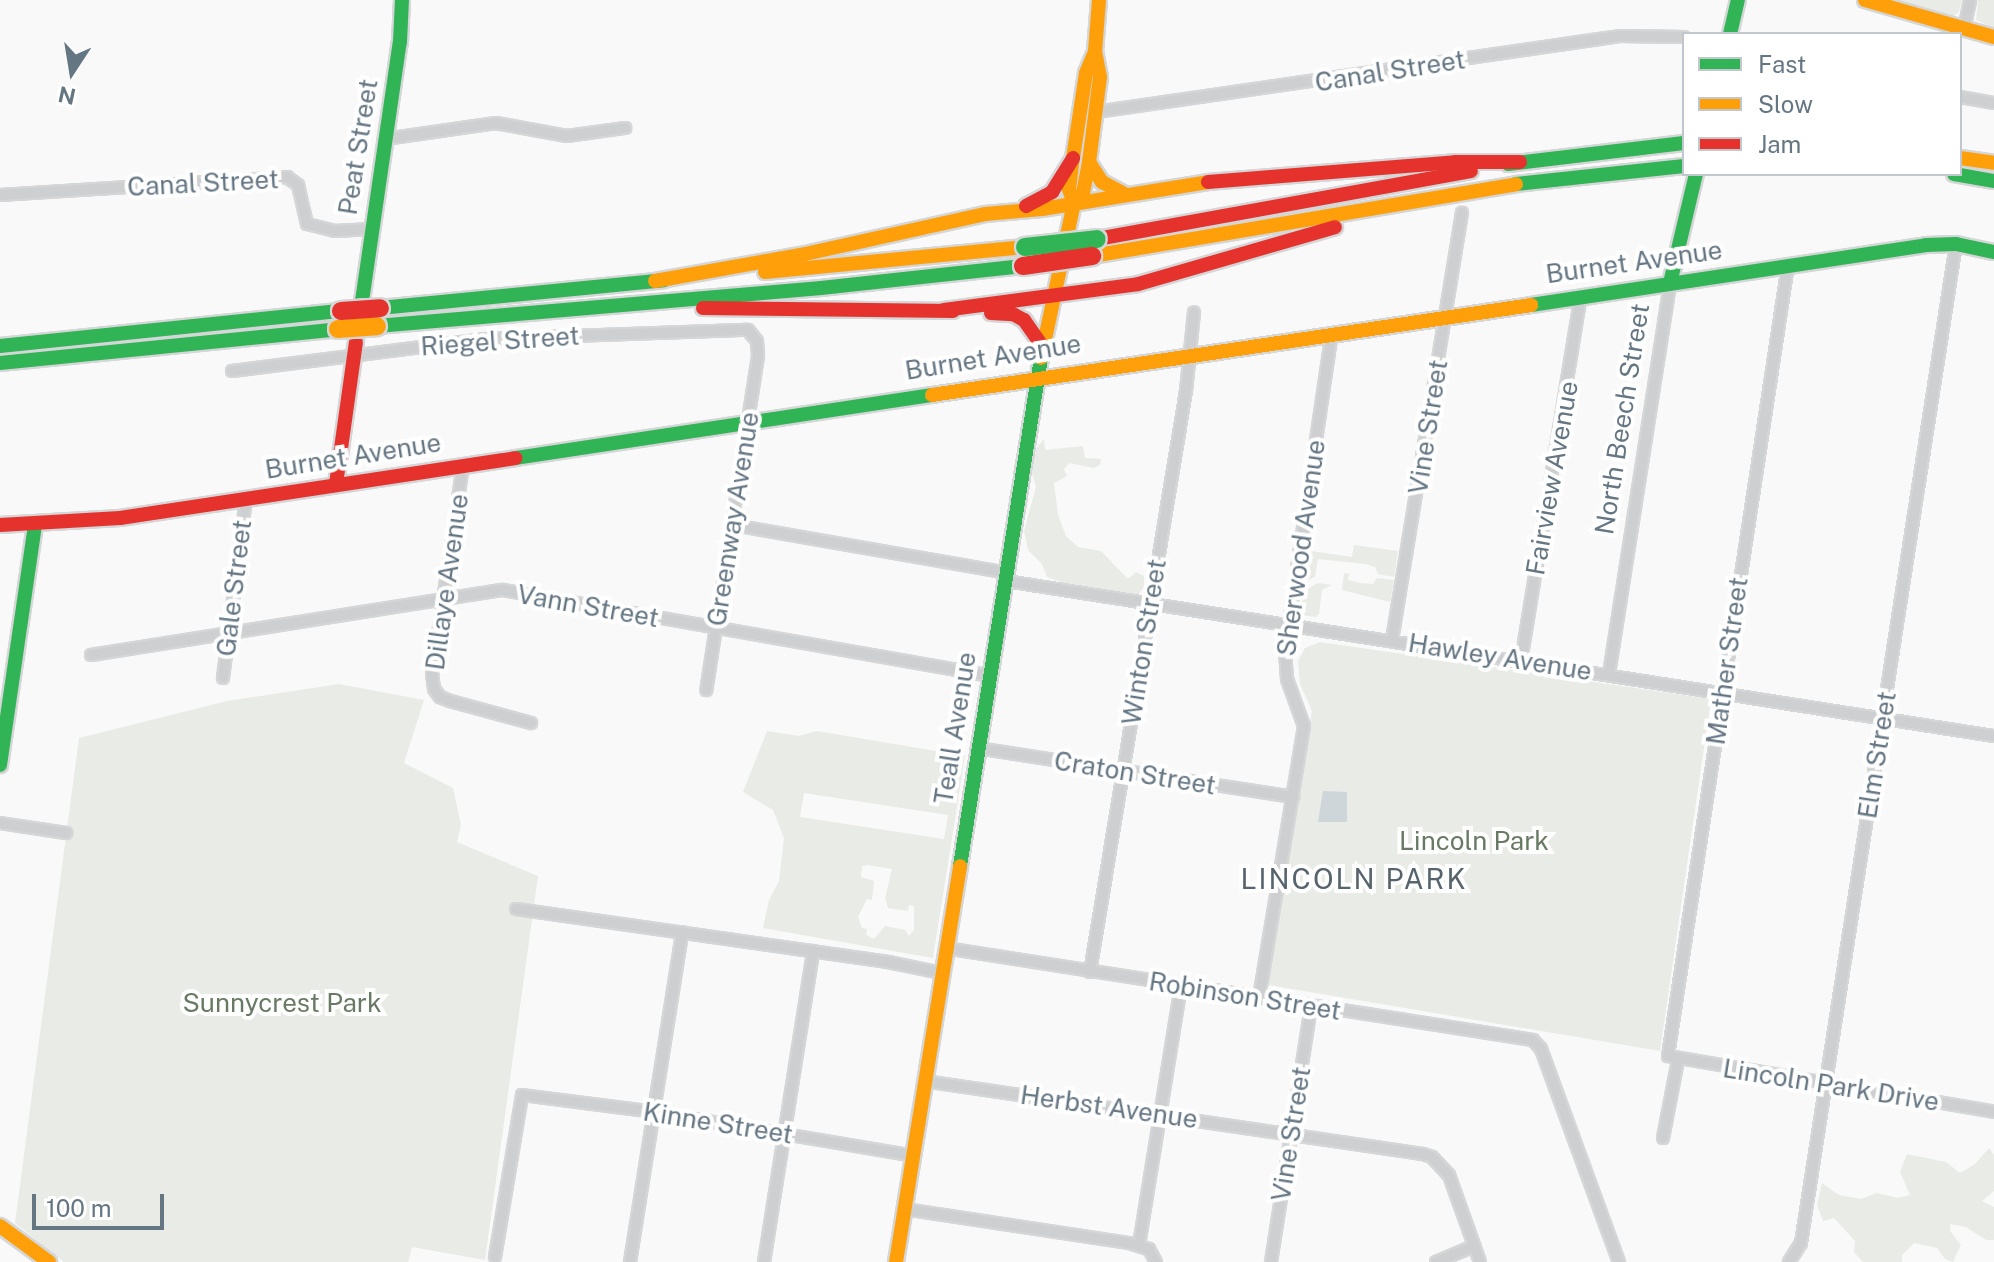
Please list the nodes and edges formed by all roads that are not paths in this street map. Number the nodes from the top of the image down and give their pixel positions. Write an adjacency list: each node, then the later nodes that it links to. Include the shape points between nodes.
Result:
1 (402, 0): 15 (main road, Peat Street)
2 (1099, 0): 10 (main road, Teall Avenue)
3 (1738, 0): 7 (main road)
4 (1865, 0): 6 (main road)
5 (1970, 0): 6 (street)
6 (1964, 29): 9 (main road)
7 (1730, 32)
8 (1682, 37): 13 (street, Canal Street, via 1620,36)
9 (1994, 37)
10 (1095, 52): 13 (main road, Teall Avenue, via 1100,77); 18 (main road, Teall Avenue, via 1086,73)
11 (1962, 97): 12 (street)
12 (1994, 103)
13 (1096, 112): 18 (main road, Teall Avenue)
14 (625, 128): 15 (street, via 567,136 496,123)
15 (385, 139): 31 (main road, Peat Street)
16 (1682, 143): 19 (main road)
17 (1962, 158): 20 (main road)
18 (1081, 160): 25 (main road, via 1102,182); 27 (main road, Teall Avenue, via 1083,193); 29 (main road, via 1052,192)
19 (1520, 162): 25 (main road, via 1247,177); 33 (main road)
20 (1994, 163)
21 (1680, 166): 28 (main road, via 1497,186)
22 (1962, 175): 24 (main road)
23 (1696, 176): 38 (main road, North Beech Street)
24 (1994, 181)
25 (1123, 193): 27 (main road)
26 (0, 195): 31 (street, Canal Street, via 287,177 298,185 307,224 327,230)
27 (1074, 203): 29 (main road); 39 (main road, Teall Avenue)
28 (1404, 204): 33 (main road); 39 (main road, via 1138,284)
29 (1021, 209): 37 (main road)
30 (1462, 213): 45 (street, Vine Street)
31 (372, 229): 41 (main road, Peat Street)
32 (1956, 244): 34 (main road, Burnet Avenue); 36 (main road, Burnet Avenue); 78 (street, Elm Street)
33 (1094, 247): 35 (main road, bridge)
34 (1994, 252)
35 (1024, 256): 37 (main road); 42 (main road)
36 (1788, 265): 38 (main road, Burnet Avenue); 77 (street, Mather Street)
37 (655, 281): 46 (main road)
38 (1670, 283): 40 (main road, Burnet Avenue); 73 (street, North Beech Street)
39 (1053, 292): 43 (main road); 51 (main road, Teall Avenue)
40 (1581, 296): 45 (main road, Burnet Avenue); 72 (street, Fairview Avenue)
41 (362, 301)
42 (628, 306): 43 (main road); 46 (main road)
43 (944, 310): 51 (main road, via 1013,314 1028,324)
44 (1194, 312): 53 (street, Winton Street)
45 (1448, 316): 48 (main road, Burnet Avenue); 70 (street, Vine Street)
46 (378, 317): 47 (main road, bridge)
47 (340, 320): 49 (main road); 54 (main road)
48 (1332, 333): 53 (main road, Burnet Avenue); 67 (street, Sherwood Avenue)
49 (0, 346)
50 (758, 347): 52 (street, Riegel Street, via 748,330 734,328); 57 (street, Greenway Avenue)
51 (1043, 347): 56 (main road, Teall Avenue)
52 (355, 348): 55 (street, Riegel Street); 59 (main road)
53 (1190, 354): 56 (main road, Burnet Avenue); 66 (street, Winton Street)
54 (0, 363)
55 (232, 371)
56 (1038, 377): 57 (main road, Burnet Avenue); 64 (main road, Teall Avenue)
57 (749, 420): 58 (main road, Burnet Avenue); 63 (street, Greenway Avenue)
58 (463, 465): 59 (main road, Burnet Avenue); 65 (street, Dillaye Avenue)
59 (336, 484): 60 (main road, Burnet Avenue)
60 (246, 498): 61 (main road, Burnet Avenue, via 88,522); 69 (street, Gale Street)
61 (35, 524): 62 (main road, Burnet Avenue); 82 (main road)
62 (0, 525)
63 (733, 525): 64 (street, Hawley Avenue); 68 (street, Greenway Avenue)
64 (1006, 577): 66 (street, Hawley Avenue); 74 (main road, Teall Avenue)
65 (442, 602): 68 (street, Vann Street, via 503,590); 69 (street, Vann Street); 79 (street, Dillaye Avenue, via 432,674 436,694)
66 (1150, 604): 67 (street, Hawley Avenue); 83 (street, Winton Street)
67 (1287, 624): 70 (street, Hawley Avenue); 84 (street, Sherwood Avenue, via 1285,672 1304,726)
68 (716, 628): 74 (street, Vann Street); 76 (street, Greenway Avenue)
69 (229, 633): 71 (street, Vann Street); 75 (street, Gale Street)
70 (1392, 640): 72 (street, Hawley Avenue)
71 (91, 655)
72 (1521, 661): 73 (street, Hawley Avenue)
73 (1609, 674): 77 (street, Hawley Avenue)
74 (989, 676): 81 (main road, Teall Avenue)
75 (223, 678)
76 (706, 690)
77 (1723, 692): 78 (street, Hawley Avenue); 96 (street, Mather Street)
78 (1882, 719): 80 (street, Hawley Avenue); 98 (street, Elm Street)
79 (531, 723)
80 (1994, 736)
81 (977, 748): 83 (street, Craton Street); 89 (main road, Teall Avenue)
82 (0, 765)
83 (1123, 772): 84 (street, Craton Street); 91 (street, Winton Street)
84 (1293, 797): 94 (street, Sherwood Avenue)
85 (0, 823): 86 (street)
86 (66, 833)
87 (516, 909): 88 (street)
88 (682, 932): 90 (street); 99 (street)
89 (945, 948): 91 (street, Robinson Street); 92 (main road, Teall Avenue)
90 (813, 951): 92 (street); 102 (street)
91 (1090, 972): 93 (street, Robinson Street)
92 (941, 973): 97 (main road, Teall Avenue)
93 (1181, 986): 94 (street, Robinson Street); 101 (street)
94 (1259, 998): 95 (street, Robinson Street)
95 (1311, 1006): 103 (street, Vine Street); 119 (street, Robinson Street, via 1533,1040 1541,1049)
96 (1673, 1058): 98 (street, Lincoln Park Drive); 104 (street, Mather Street)
97 (924, 1081): 101 (street, Herbst Avenue); 105 (main road, Teall Avenue)
98 (1827, 1084): 100 (street, Lincoln Park Drive); 120 (street, Elm Street, via 1801,1243)
99 (654, 1112): 102 (street, Kinne Street); 110 (street, Kinne Street, via 522,1095); 112 (street)
100 (1994, 1112)
101 (1160, 1114): 103 (street, Herbst Avenue); 108 (street)
102 (784, 1133): 105 (street, Kinne Street); 113 (street)
103 (1292, 1134): 109 (street, Herbst Avenue, via 1432,1157 1449,1175); 116 (street, Vine Street)
104 (1663, 1138)
105 (913, 1156): 106 (main road, Teall Avenue)
106 (904, 1209): 108 (street); 114 (main road, Teall Avenue)
107 (0, 1226): 111 (main road)
108 (1139, 1245): 115 (street, via 1149,1249)
109 (1474, 1246): 117 (street); 118 (street, Herbst Avenue)
110 (495, 1257)
111 (49, 1262)
112 (630, 1262)
113 (764, 1262)
114 (896, 1262)
115 (1156, 1262)
116 (1271, 1262)
117 (1436, 1262)
118 (1480, 1262)
119 (1619, 1262)
120 (1789, 1262)

